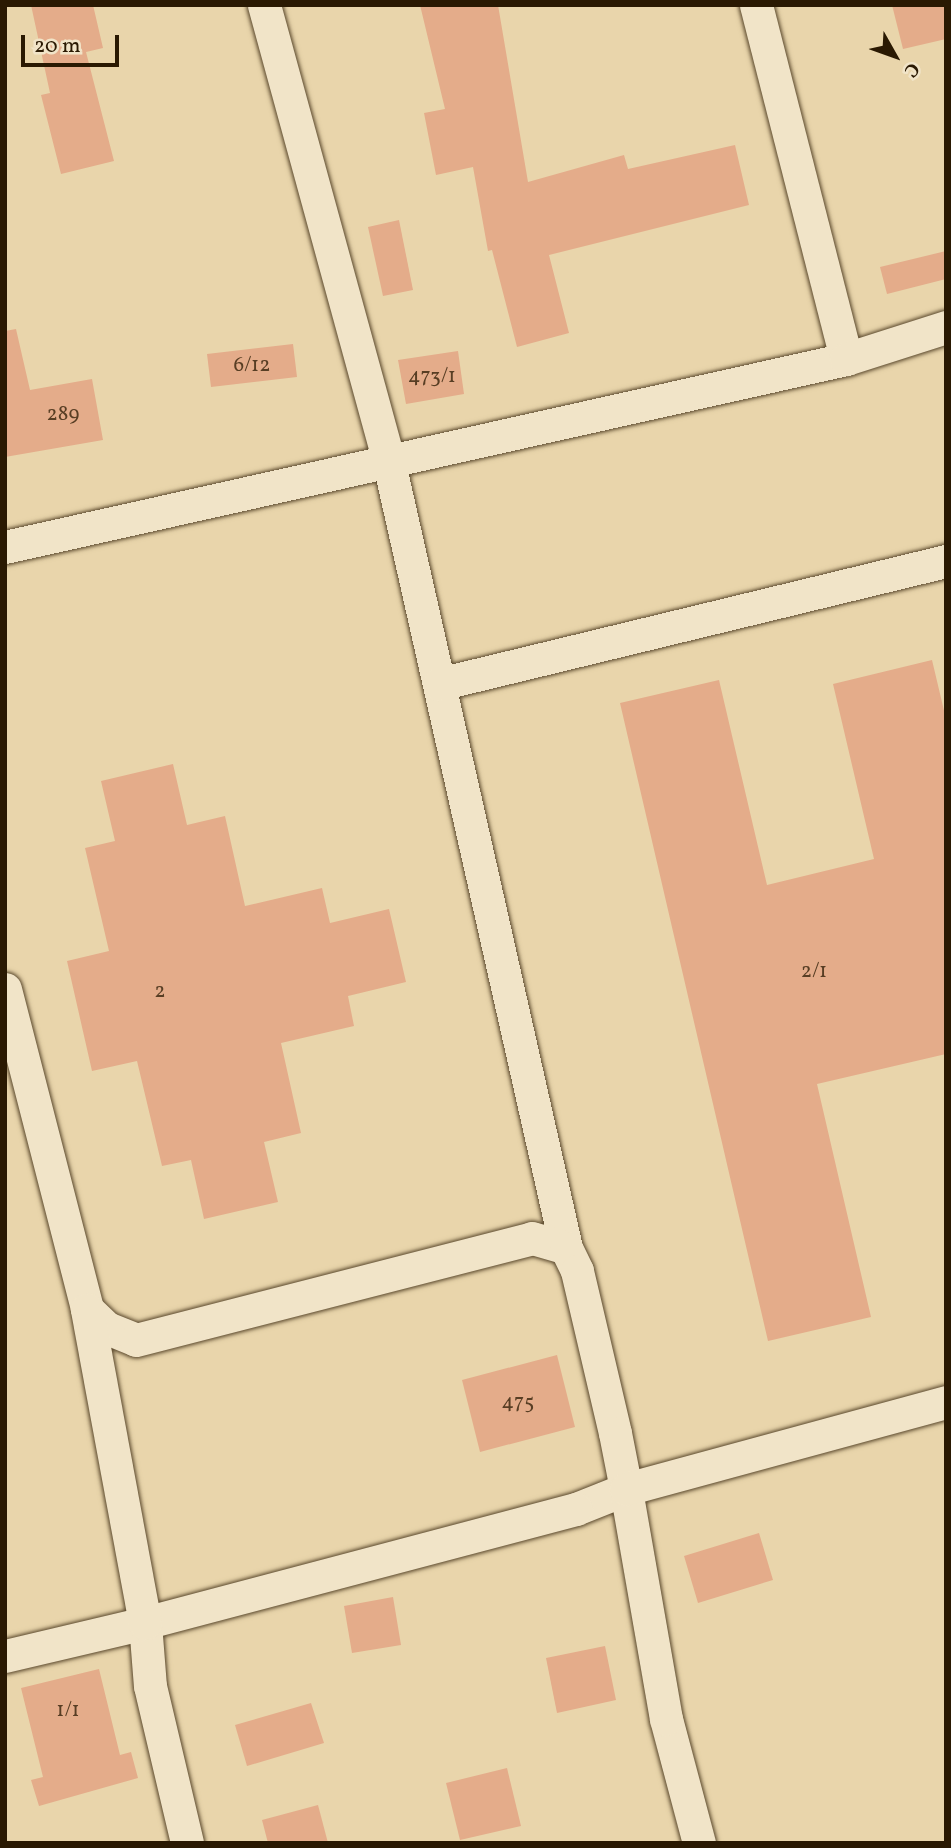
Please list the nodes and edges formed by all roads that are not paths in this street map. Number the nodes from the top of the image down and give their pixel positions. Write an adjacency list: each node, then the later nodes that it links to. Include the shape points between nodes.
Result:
1 (264, 5): 5 (street)
2 (756, 5): 4 (street)
3 (946, 327): 4 (street)
4 (846, 359): 5 (street)
5 (389, 463): 6 (street); 8 (street)
6 (5, 547)
7 (946, 561): 8 (street)
8 (439, 684): 10 (street)
9 (5, 989): 11 (street)
10 (566, 1248): 11 (street, via 532,1238 136,1340 107,1328); 13 (street, via 577,1271)
11 (87, 1309): 14 (street)
12 (946, 1402): 13 (street)
13 (626, 1489): 14 (street, via 576,1509); 17 (street, via 666,1719)
14 (145, 1623): 15 (street); 16 (street, via 150,1686)
15 (5, 1656)
16 (187, 1843)
17 (699, 1843)

